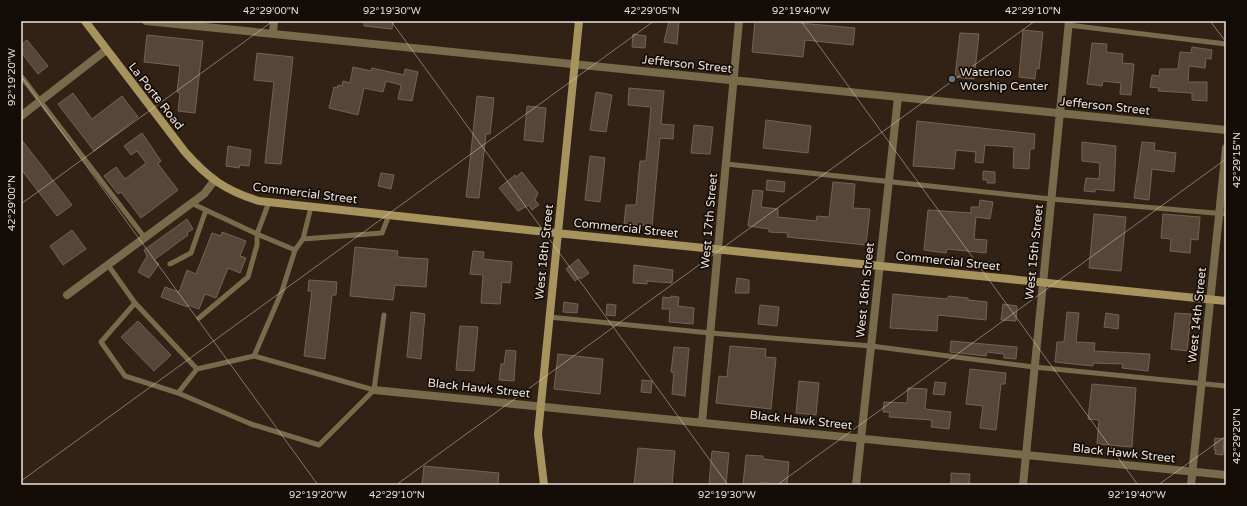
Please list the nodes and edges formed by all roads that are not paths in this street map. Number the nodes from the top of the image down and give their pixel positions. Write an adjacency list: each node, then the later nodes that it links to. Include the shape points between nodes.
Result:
1 (85, 21): 9 (street, La Porte Road)
2 (146, 21): 7 (street, Jefferson Street)
3 (274, 21): 7 (street)
4 (579, 21): 10 (street, West 18th Street)
5 (740, 21): 12 (street, West 17th Street)
6 (1069, 23): 8 (lane); 15 (street, West 15th Street)
7 (272, 33): 10 (street, Jefferson Street)
8 (1226, 44)
9 (106, 50): 14 (street); 20 (street, La Porte Road, via 185,152)
10 (575, 64): 12 (street, Jefferson Street); 29 (street, West 18th Street)
11 (21, 76): 14 (lane)
12 (734, 80): 13 (street, Jefferson Street); 19 (street, West 17th Street)
13 (898, 97): 15 (street, Jefferson Street); 21 (street, West 16th Street)
14 (40, 101): 16 (street); 31 (lane)
15 (1060, 113): 17 (street, Jefferson Street); 22 (street, West 15th Street)
16 (21, 116)
17 (1226, 130)
18 (1226, 148): 27 (street, West 14th Street)
19 (726, 164): 21 (lane); 34 (street, West 17th Street)
20 (214, 181): 23 (street, Commercial Street, via 240,195); 24 (street, via 204,194)
21 (889, 181): 22 (lane); 37 (street, West 16th Street)
22 (1051, 199): 27 (lane); 38 (street, West 15th Street)
23 (269, 202): 25 (street, Commercial Street); 30 (lane)
24 (191, 204): 26 (lane); 31 (street)
25 (311, 206): 28 (street, Commercial Street); 32 (lane)
26 (206, 210): 30 (lane); 35 (lane, via 191,253)
27 (1223, 214): 40 (street, West 14th Street)
28 (389, 215): 29 (street, Commercial Street); 32 (lane, via 382,233)
29 (558, 233): 34 (street, Commercial Street); 44 (street, West 18th Street)
30 (257, 234): 33 (lane); 45 (lane, via 257,245 248,277)
31 (145, 238): 36 (street)
32 (303, 239): 33 (lane)
33 (295, 250): 48 (lane, via 282,290)
34 (718, 250): 37 (street, Commercial Street); 46 (street, West 17th Street)
35 (170, 264)
36 (108, 265): 39 (street); 42 (lane)
37 (880, 266): 38 (street, Commercial Street); 47 (street, West 16th Street)
38 (1043, 282): 40 (street, Commercial Street); 49 (street, West 15th Street)
39 (67, 295)
40 (1211, 300): 41 (street, Commercial Street); 51 (street, West 14th Street)
41 (1226, 301)
42 (135, 303): 50 (lane); 54 (lane, via 101,342 125,376)
43 (384, 314): 53 (lane)
44 (550, 317): 46 (lane); 55 (street, West 18th Street)
45 (199, 318)
46 (710, 333): 47 (lane); 56 (street, West 17th Street)
47 (871, 346): 49 (lane); 57 (street, West 16th Street)
48 (254, 356): 50 (lane); 53 (lane)
49 (1034, 367): 51 (lane); 58 (street, West 15th Street)
50 (197, 369): 54 (lane)
51 (1202, 384): 52 (lane); 59 (street, West 14th Street)
52 (1226, 386)
53 (374, 390): 54 (lane, via 319,445 251,424); 55 (street, Black Hawk Street)
54 (178, 393)
55 (541, 406): 56 (street, Black Hawk Street); 61 (street, West 18th Street, via 538,440)
56 (702, 422): 57 (street, Black Hawk Street)
57 (861, 438): 58 (street, Black Hawk Street); 62 (street, West 16th Street)
58 (1026, 455): 59 (street, Black Hawk Street); 63 (street, West 15th Street)
59 (1192, 472): 60 (street, Black Hawk Street); 64 (street, West 14th Street)
60 (1226, 475)
61 (544, 485)
62 (856, 485)
63 (1023, 485)
64 (1191, 485)

